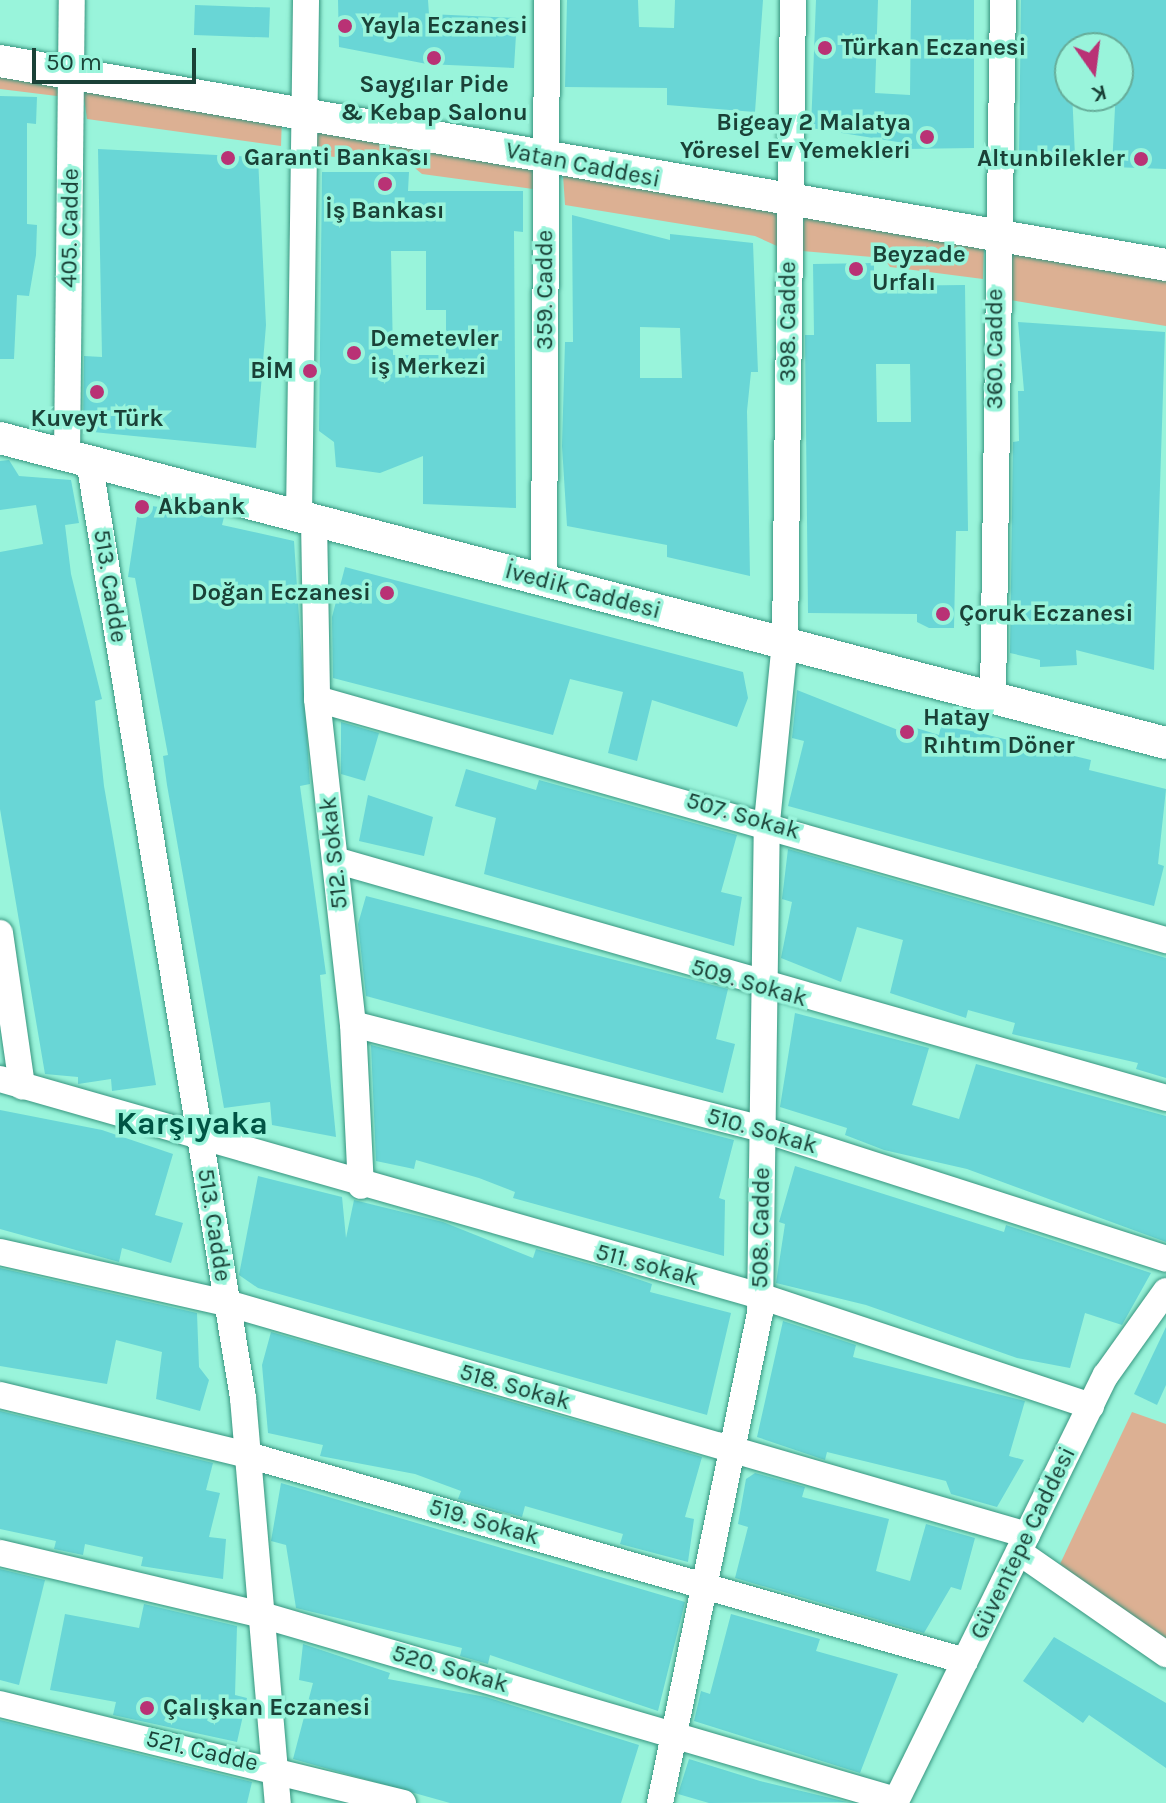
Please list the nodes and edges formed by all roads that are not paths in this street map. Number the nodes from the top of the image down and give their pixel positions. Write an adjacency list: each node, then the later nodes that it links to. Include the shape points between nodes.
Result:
1 (72, 0): 7 (street, 405. Cadde)
2 (306, 0): 8 (street, 512. Sokak)
3 (547, 0): 9 (street, 359. Cadde)
4 (793, 0): 10 (street, 398. Cadde)
5 (1003, 0): 11 (street, 360. Cadde)
6 (0, 61): 7 (main road, Vatan Caddesi)
7 (71, 75): 8 (main road, Vatan Caddesi); 14 (street, 405. Cadde)
8 (304, 112): 9 (main road, Vatan Caddesi); 15 (street, 512. Sokak)
9 (546, 158): 10 (main road, Vatan Caddesi); 16 (street, 359. Cadde)
10 (789, 203): 11 (main road, Vatan Caddesi); 17 (street, 398. Cadde)
11 (996, 235): 12 (main road, Vatan Caddesi); 18 (street, 360. Cadde)
12 (1166, 265)
13 (0, 438): 14 (main road, İvedik Caddesi)
14 (78, 458): 15 (main road, İvedik Caddesi); 30 (street, 513. Cadde)
15 (306, 519): 16 (main road, İvedik Caddesi); 19 (street, 512. Sokak)
16 (544, 580): 17 (main road, İvedik Caddesi)
17 (785, 643): 18 (main road, İvedik Caddesi); 21 (street, 508. Cadde)
18 (993, 698): 20 (main road, İvedik Caddesi)
19 (317, 699): 21 (street, 507. Sokak); 22 (street, 512. Sokak)
20 (1166, 743)
21 (767, 822): 24 (street, 507. Sokak); 25 (street, 508. Cadde)
22 (335, 860): 25 (street, 509. Sokak); 26 (street, 512. Sokak)
23 (0, 933): 27 (street)
24 (1166, 940)
25 (763, 987): 28 (street, 509. Sokak); 29 (street, 508. Cadde)
26 (353, 1024): 29 (street, 510. Sokak); 31 (street, 512. Sokak)
27 (11, 1082): 30 (street)
28 (1166, 1098)
29 (762, 1129): 33 (street, 510. Sokak); 35 (street, 508. Cadde)
30 (200, 1137): 31 (street, 511. sokak); 36 (street, 513. Cadde)
31 (361, 1186): 35 (street, 511. sokak)
32 (0, 1252): 36 (street, 518. Sokak)
33 (1166, 1259)
34 (1166, 1291): 38 (street, Güventepe Caddesi)
35 (760, 1296): 38 (street, 511. sokak); 39 (street, 508. Cadde)
36 (227, 1303): 39 (street, 518. Sokak); 40 (street, 513. Cadde)
37 (0, 1395): 40 (street, 519. Sokak)
38 (1091, 1406): 41 (street, Güventepe Caddesi)
39 (737, 1452): 41 (street, 518. Sokak); 43 (street, 508. Cadde)
40 (248, 1455): 43 (street, 519. Sokak); 44 (street, 513. Cadde)
41 (1023, 1544): 45 (street, 518. Sokak); 46 (street, Güventepe Caddesi)
42 (0, 1553): 44 (street, 520. Sokak)
43 (710, 1586): 46 (street, 519. Sokak); 48 (street, 508. Cadde)
44 (262, 1615): 48 (street, 520. Sokak); 49 (street, 513. Cadde)
45 (1166, 1654)
46 (965, 1661): 50 (street, Güventepe Caddesi)
47 (0, 1704): 49 (street, 521. Cadde)
48 (678, 1735): 50 (street, 520. Sokak); 53 (street, 508. Cadde)
49 (275, 1768): 51 (street, 513. Cadde); 52 (street, 521. Cadde)
50 (895, 1802)
51 (278, 1803)
52 (403, 1803)
53 (660, 1803)

